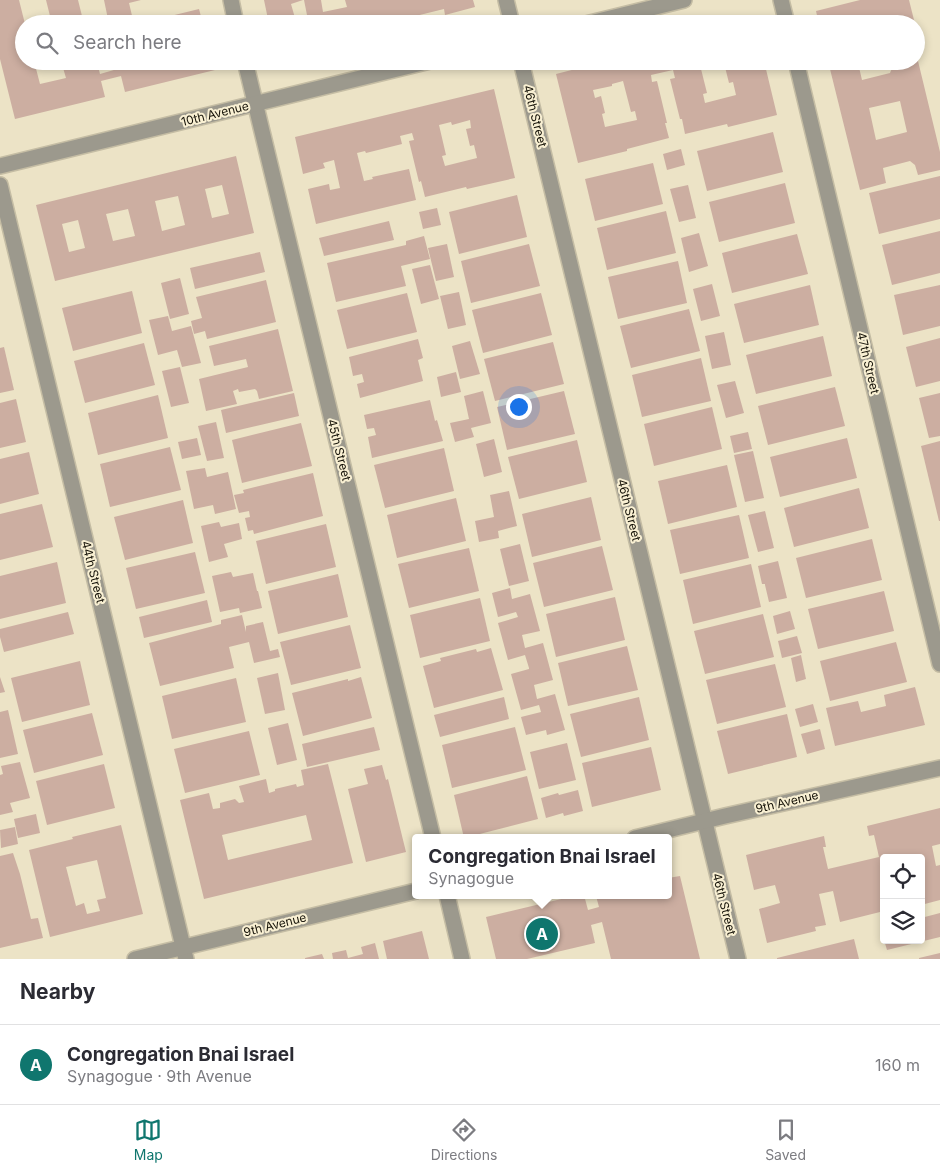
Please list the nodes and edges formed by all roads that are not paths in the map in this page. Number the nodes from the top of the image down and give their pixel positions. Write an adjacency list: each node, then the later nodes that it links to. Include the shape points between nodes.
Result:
1 (231, 0): 5 (street)
2 (506, 0): 6 (street)
3 (684, 0): 7 (street)
4 (782, 0): 8 (street)
5 (234, 15)
6 (510, 15)
7 (623, 15)
8 (785, 15)
9 (247, 70): 13 (street, 45th Street)
10 (394, 70): 13 (street, 10th Avenue)
11 (523, 70): 18 (street, 46th Street)
12 (798, 70): 16 (street, 47th Street)
13 (256, 104): 14 (street, 10th Avenue); 19 (street, 45th Street)
14 (0, 166)
15 (0, 185): 23 (street, 44th Street)
16 (940, 664)
17 (940, 768): 18 (street, 9th Avenue)
18 (704, 821): 20 (street, 9th Avenue); 26 (street, 46th Street)
19 (432, 834)
20 (651, 834)
21 (412, 892): 23 (street, 9th Avenue)
22 (448, 899): 25 (street)
23 (185, 953): 24 (street, 9th Avenue)
24 (135, 959)
25 (462, 959)
26 (738, 959)

